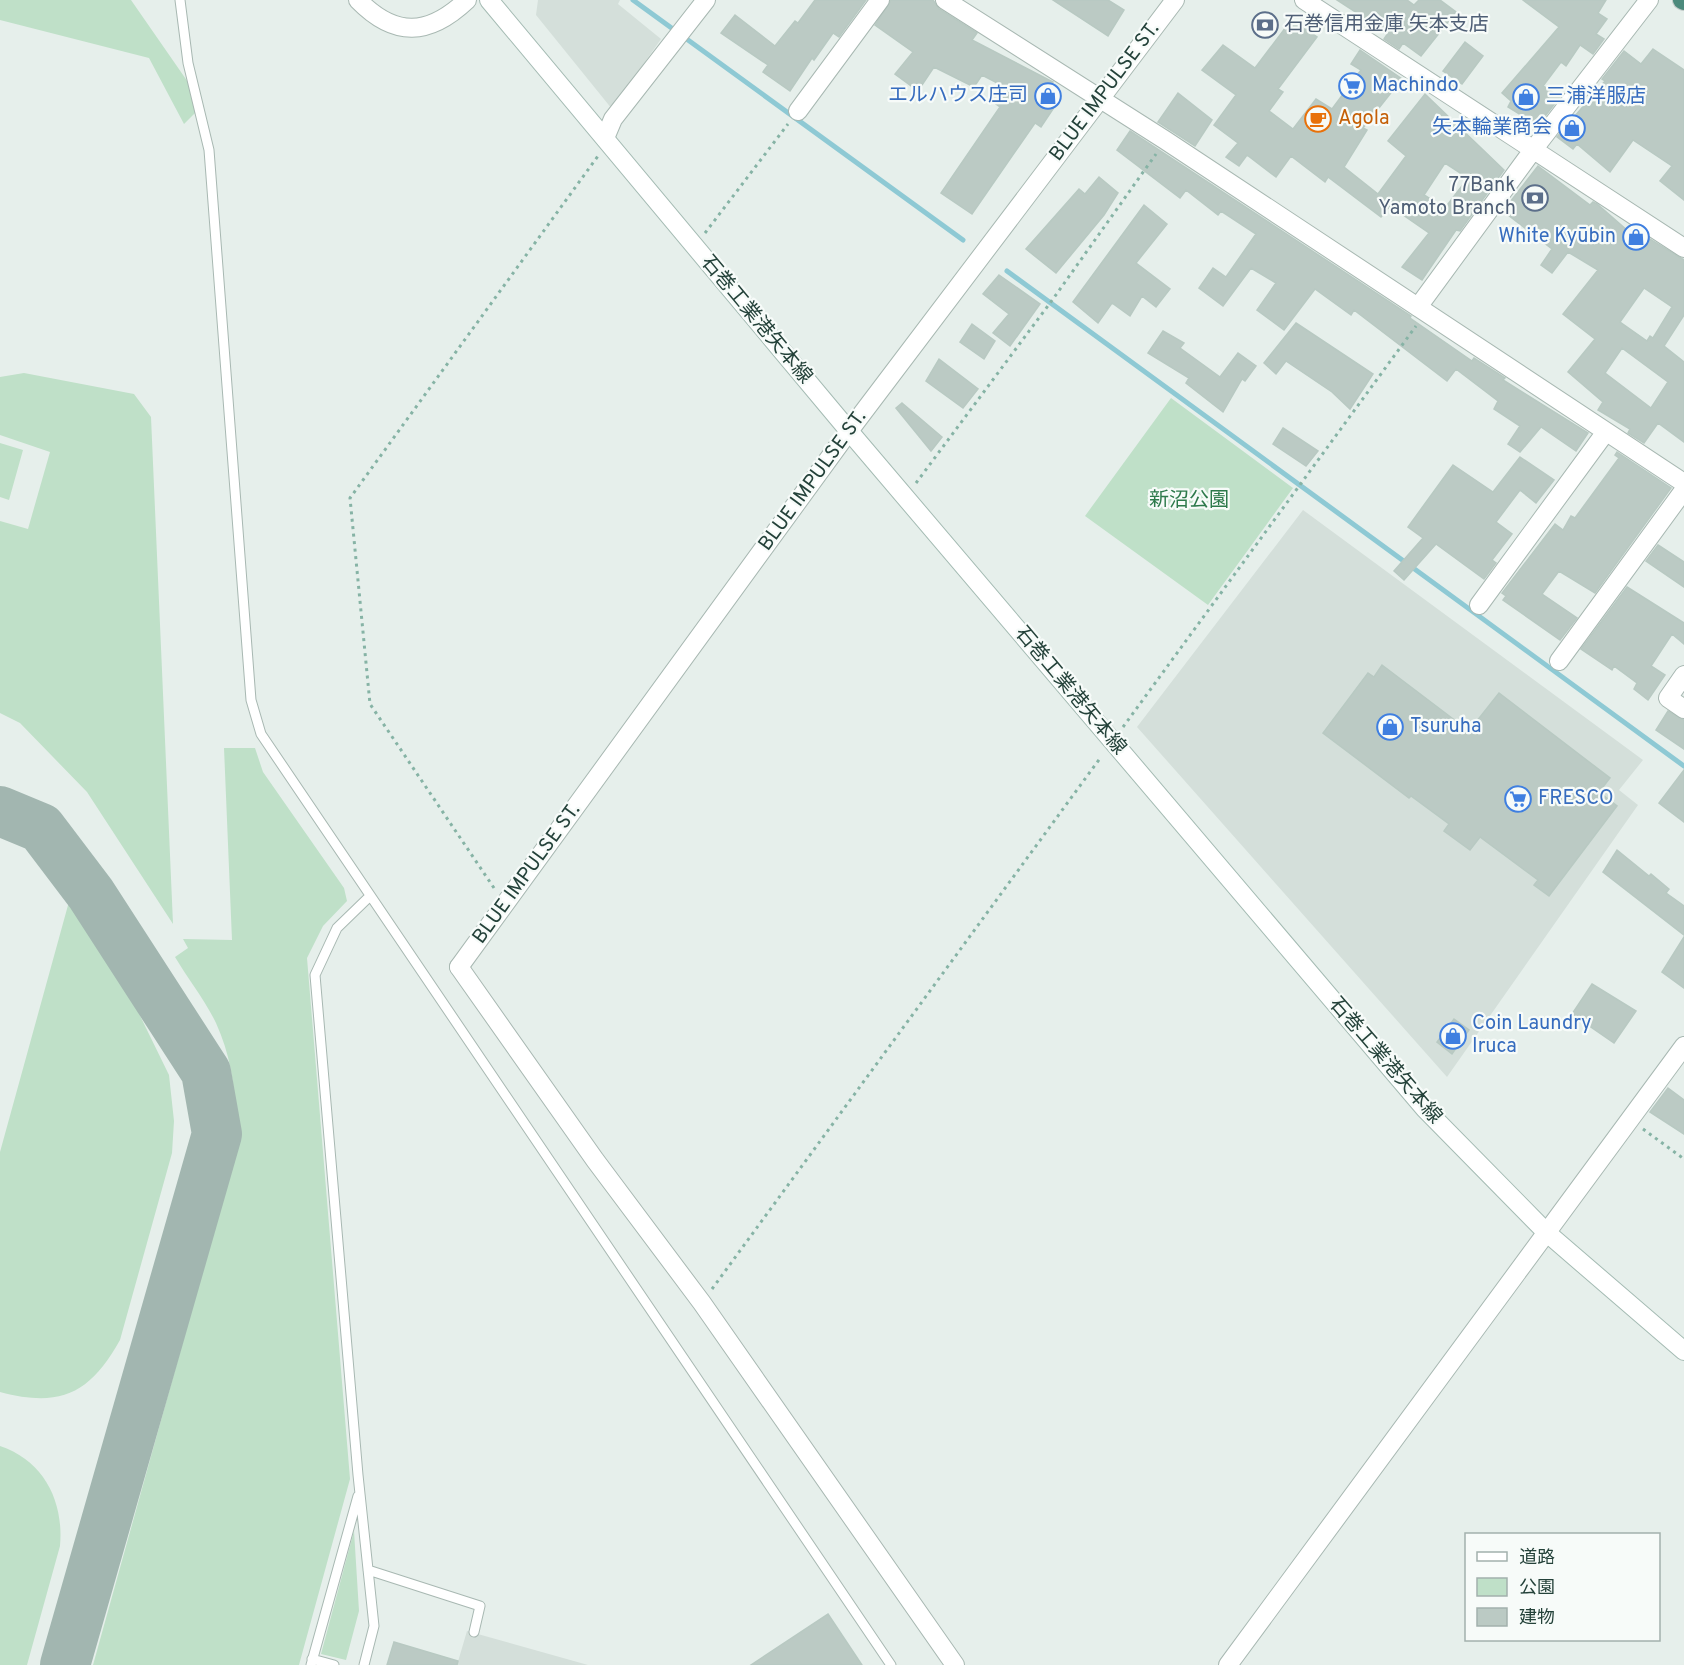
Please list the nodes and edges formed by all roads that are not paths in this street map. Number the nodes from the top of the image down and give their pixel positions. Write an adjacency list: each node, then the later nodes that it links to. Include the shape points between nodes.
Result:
1 (180, 0): 25 (lane, via 188,63 209,150 251,700 261,734)
2 (358, 0): 3 (street, via 393,27 412,29 432,24)
3 (466, 0)
4 (489, 0): 13 (street, 石巻工業港矢本線)
5 (706, 0): 13 (street, via 613,119)
6 (879, 0): 12 (street)
7 (945, 0): 11 (street)
8 (1175, 0): 11 (street, BLUE IMPULSE ST.)
9 (1304, 0): 14 (street)
10 (1649, 0): 14 (street)
11 (1099, 98): 16 (street); 17 (street, BLUE IMPULSE ST.)
12 (793, 117)
13 (605, 138): 17 (street, 石巻工業港矢本線)
14 (1533, 150): 15 (street); 16 (street)
15 (1684, 248)
16 (1422, 309): 18 (street)
17 (849, 431): 27 (street, 石巻工業港矢本線, via 1425,1109); 36 (street, BLUE IMPULSE ST., via 459,968 702,1303)
18 (1605, 433): 19 (street); 21 (street)
19 (1684, 483)
20 (1684, 490): 22 (street)
21 (1479, 605)
22 (1559, 661)
23 (1684, 675): 24 (street, via 1668,698)
24 (1684, 708)
25 (369, 897): 29 (lane, via 337,928 315,975); 35 (lane)
26 (1684, 1046): 27 (street)
27 (1546, 1232): 28 (street, 石巻工業港矢本線); 37 (street)
28 (1684, 1351)
29 (360, 1491): 30 (lane); 32 (lane)
30 (368, 1570): 31 (lane, via 480,1606); 34 (lane, via 374,1626)
31 (474, 1632)
32 (311, 1662): 33 (lane)
33 (334, 1665)
34 (364, 1665)
35 (891, 1665)
36 (955, 1665)
37 (1228, 1665)

